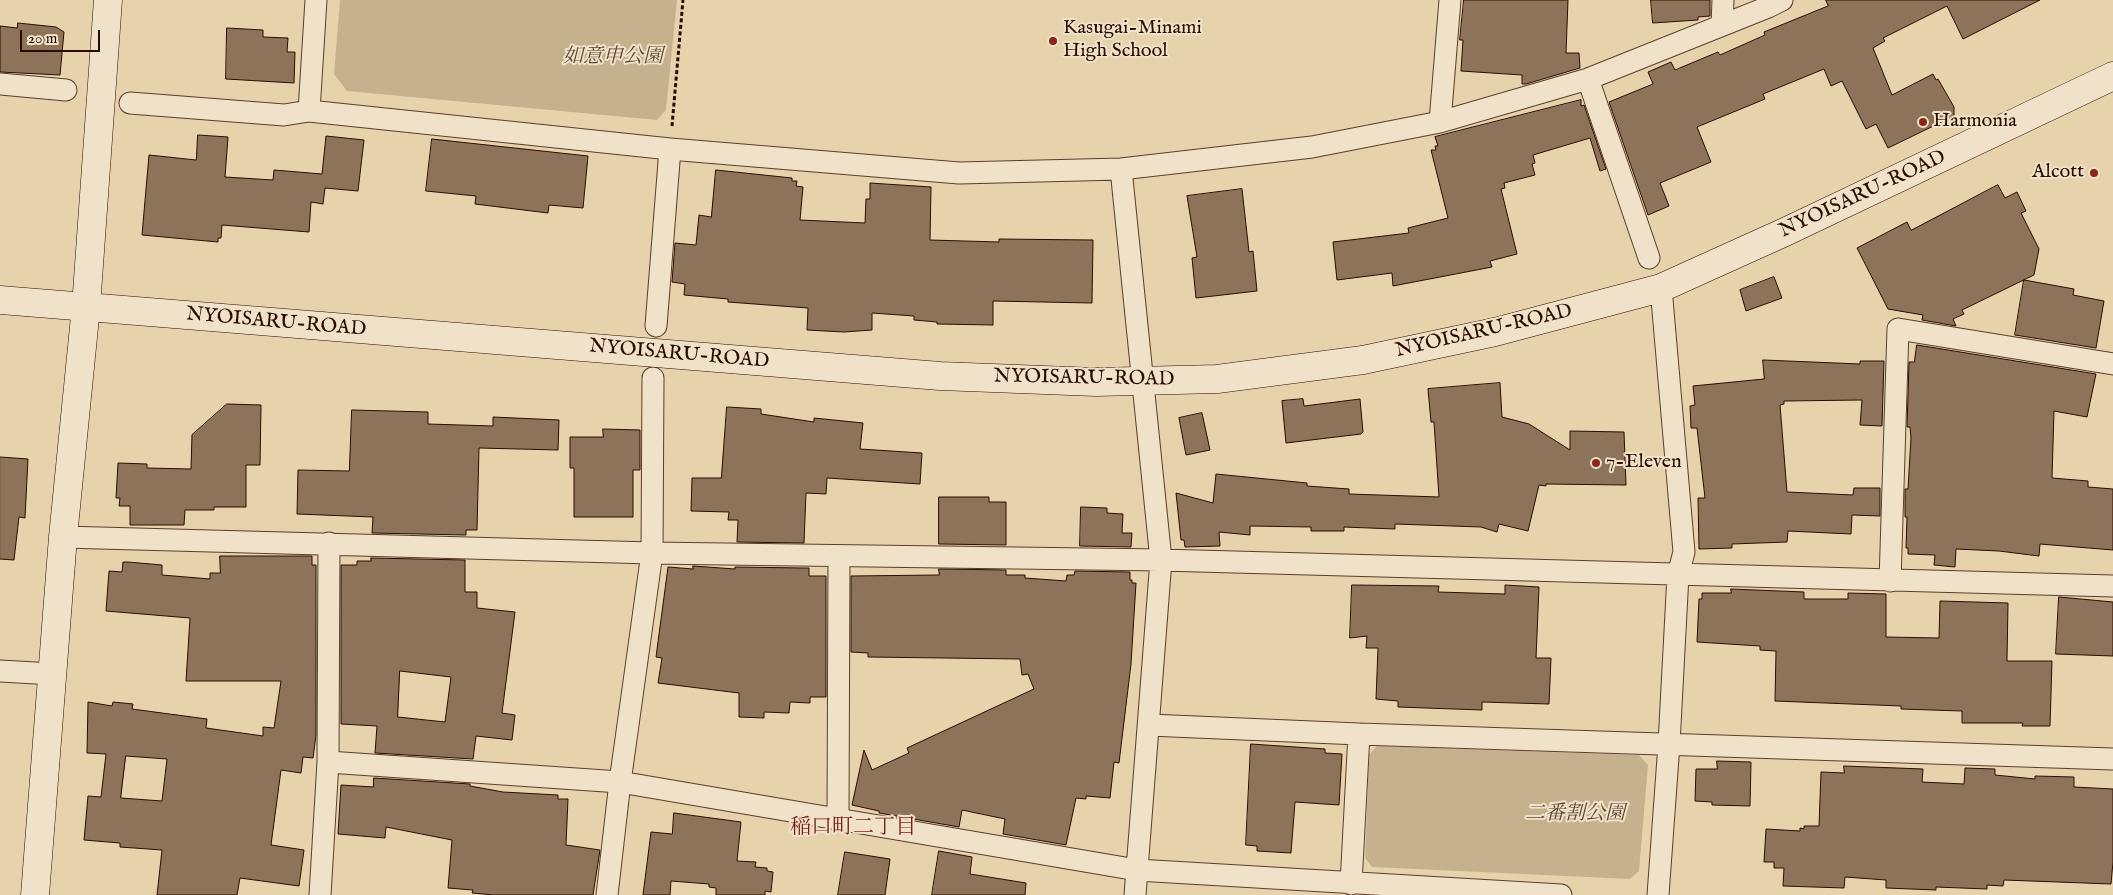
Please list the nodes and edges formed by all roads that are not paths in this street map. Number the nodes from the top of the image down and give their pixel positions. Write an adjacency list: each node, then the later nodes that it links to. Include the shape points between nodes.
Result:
1 (108, 0): 19 (street)
2 (316, 0): 12 (street)
3 (1450, 0): 13 (street)
4 (1723, 0): 6 (street)
5 (1782, 0): 6 (street)
6 (1722, 25): 8 (street)
7 (2112, 78): 17 (street, NYOISARU-ROAD)
8 (1588, 79): 13 (street); 16 (street)
9 (0, 84): 10 (street)
10 (66, 90)
11 (130, 103): 12 (street, via 284,115)
12 (309, 111): 14 (street)
13 (1440, 122): 15 (street, via 1312,147)
14 (670, 149): 15 (street, via 959,173); 20 (street)
15 (1121, 169): 23 (street)
16 (1650, 258)
17 (1661, 288): 23 (street, NYOISARU-ROAD, via 1496,332 1363,360 1218,379); 29 (street, via 1684,552)
18 (0, 300): 19 (street, NYOISARU-ROAD)
19 (86, 307): 23 (street, NYOISARU-ROAD, via 940,376); 24 (street)
20 (656, 326)
21 (2113, 364): 30 (street, via 1898,329)
22 (653, 378): 26 (street)
23 (1143, 382): 28 (street)
24 (63, 537): 25 (street); 33 (street)
25 (329, 543): 26 (street); 38 (street)
26 (652, 553): 27 (street); 39 (street)
27 (839, 556): 28 (street); 40 (street)
28 (1161, 560): 29 (street); 34 (street)
29 (1678, 575): 30 (street); 36 (street)
30 (1890, 580): 31 (street)
31 (2113, 586)
32 (0, 672): 33 (street)
33 (53, 674): 43 (street)
34 (1149, 725): 35 (street); 41 (street)
35 (1359, 734): 36 (street); 42 (street)
36 (1669, 744): 37 (street); 48 (street)
37 (2113, 759)
38 (328, 762): 39 (street); 44 (street)
39 (620, 782): 40 (street); 45 (street)
40 (838, 819): 41 (street)
41 (1137, 870): 42 (street); 46 (street)
42 (1351, 884): 47 (street)
43 (35, 895)
44 (320, 895)
45 (607, 895)
46 (1135, 895)
47 (1561, 895)
48 (1658, 895)

